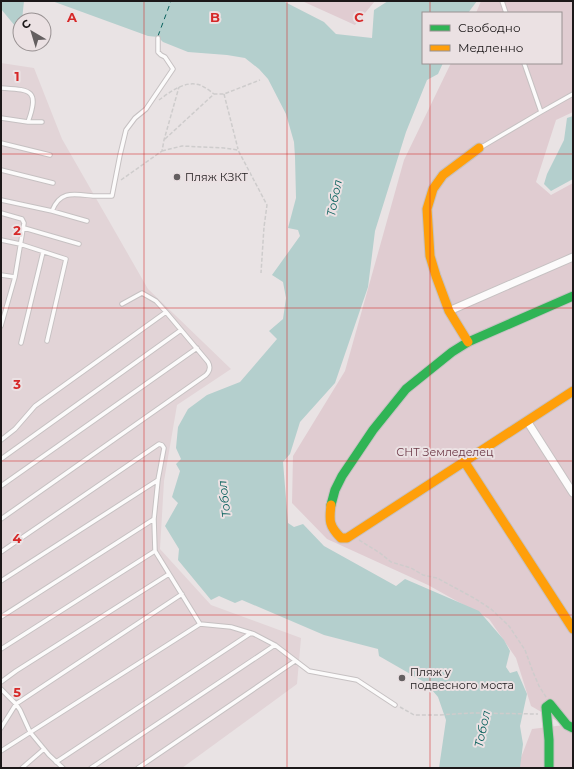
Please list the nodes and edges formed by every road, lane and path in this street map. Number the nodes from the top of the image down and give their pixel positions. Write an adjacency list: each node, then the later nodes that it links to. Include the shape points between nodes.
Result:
1 (502, 1): 2 (lane)
2 (506, 12)
3 (158, 38): 24 (lane, via 158,52 173,69 146,109 126,130)
4 (524, 64): 12 (lane)
5 (260, 80): 9 (path)
6 (179, 87): 8 (path, via 200,85); 11 (path); 16 (path)
7 (1, 88): 14 (lane, via 24,90 34,98)
8 (214, 94): 9 (path); 16 (path)
9 (224, 94): 19 (path)
10 (573, 94): 12 (lane)
11 (157, 101)
12 (541, 112): 18 (lane)
13 (1, 118): 14 (lane)
14 (28, 122): 15 (lane)
15 (42, 122)
16 (164, 140): 20 (path)
17 (1, 144): 21 (lane)
18 (479, 148): 42 (street, via 443,175 433,190 427,209 430,256)
19 (238, 150): 20 (path, via 182,146); 35 (path, via 267,205)
20 (162, 151): 24 (path)
21 (50, 155)
22 (1, 170): 23 (lane)
23 (53, 183)
24 (115, 185): 26 (lane, via 112,196 74,193 59,199)
25 (1, 200): 26 (lane)
26 (52, 211): 28 (lane)
27 (1, 213): 29 (lane, via 22,219)
28 (87, 221)
29 (24, 228): 31 (lane); 32 (lane)
30 (1, 240): 31 (lane)
31 (20, 244): 33 (lane); 37 (lane)
32 (79, 244)
33 (43, 252): 46 (lane, via 66,259); 48 (lane)
34 (573, 257): 42 (street)
35 (261, 273)
36 (1, 275): 37 (lane)
37 (15, 277): 41 (lane)
38 (573, 296): 47 (street)
39 (122, 304): 43 (lane, via 142,293 156,301)
40 (1, 307): 41 (lane)
41 (6, 308): 44 (lane)
42 (449, 311): 47 (street)
43 (166, 312): 45 (lane); 52 (lane, via 35,406 15,429)
44 (1, 326)
45 (181, 330): 49 (lane); 53 (lane)
46 (47, 341)
47 (468, 342): 60 (street, via 406,390 342,476 331,506 329,521 342,538 347,538)
48 (21, 343)
49 (197, 348): 56 (lane); 58 (lane, via 210,365 206,375)
50 (573, 391): 51 (street)
51 (527, 421): 54 (street); 57 (street)
52 (1, 440)
53 (1, 459)
54 (464, 461): 60 (street); 68 (street)
55 (158, 480): 59 (lane); 62 (lane, via 164,448 159,444); 64 (lane)
56 (1, 486)
57 (573, 493)
58 (1, 519)
59 (154, 519): 61 (lane); 66 (lane)
60 (351, 534): 76 (path, via 391,562 437,578 491,609 509,626 525,650 539,686)
61 (155, 551): 63 (lane); 71 (lane)
62 (1, 552)
63 (169, 574): 65 (lane); 73 (lane)
64 (1, 581)
65 (182, 594): 67 (lane); 75 (lane)
66 (1, 618)
67 (200, 624): 69 (lane, via 231,627); 81 (lane)
68 (573, 629)
69 (251, 633): 70 (lane); 84 (lane)
70 (275, 645): 72 (lane); 87 (lane)
71 (1, 649)
72 (295, 661): 77 (lane, via 309,671 358,680); 88 (lane)
73 (1, 682)
74 (1, 689): 75 (lane)
75 (16, 704): 79 (lane); 81 (lane)
76 (550, 704): 78 (street, via 546,707); 80 (street, via 567,725)
77 (395, 705): 78 (path, via 414,715)
78 (546, 715): 89 (street)
79 (1, 728)
80 (573, 728)
81 (30, 732): 82 (lane); 83 (lane)
82 (44, 749): 84 (lane); 85 (lane)
83 (1, 751)
84 (56, 762): 86 (lane)
85 (22, 768)
86 (61, 768)
87 (91, 768)
88 (138, 768)
89 (549, 768)

